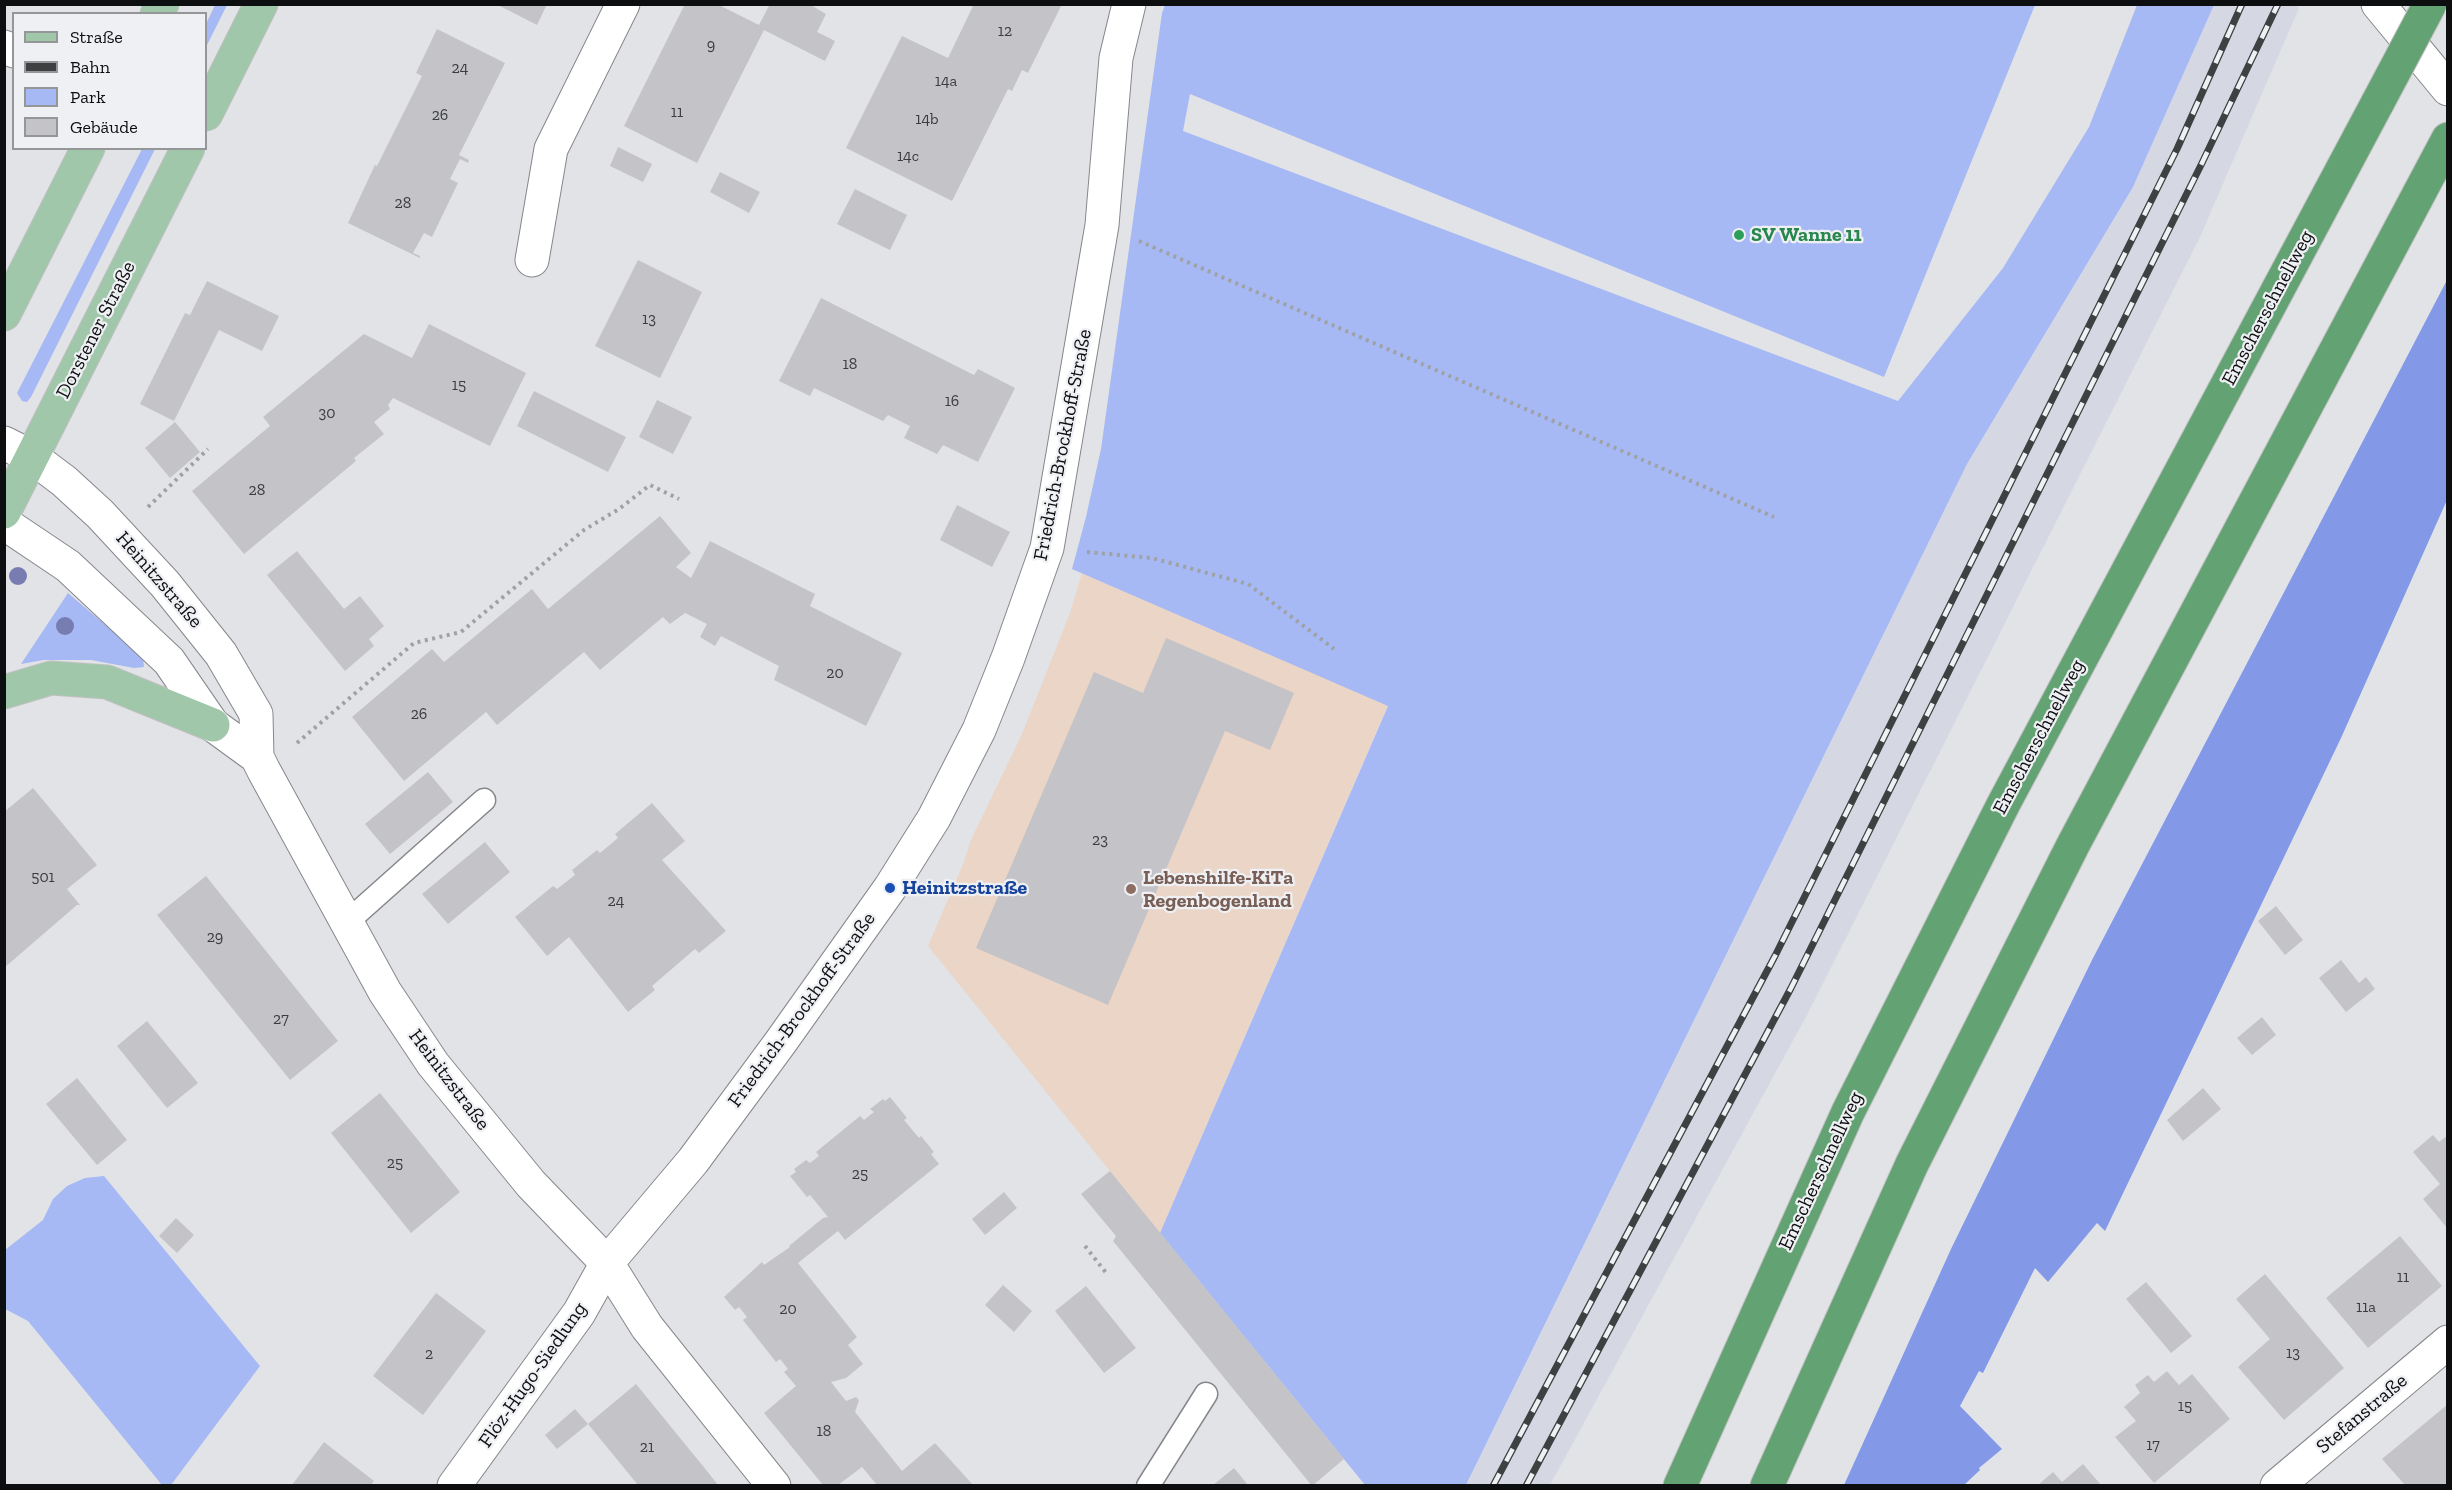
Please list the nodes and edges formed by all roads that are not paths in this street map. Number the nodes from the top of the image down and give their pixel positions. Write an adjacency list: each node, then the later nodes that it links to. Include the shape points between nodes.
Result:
1 (261, 4): 7 (main road)
2 (623, 4): 11 (street, via 551,149)
3 (1129, 4): 21 (street, Friedrich-Brockhoff-Straße, via 1116,58 1102,225 1047,548 979,730 934,818 890,888 693,1161)
4 (2378, 4): 6 (street)
5 (2430, 4): 27 (highway, Emscherschnellweg, bridge, via 2004,803 1853,1101)
6 (2448, 89)
7 (207, 112)
8 (2448, 139): 28 (highway, via 2046,898 1912,1164)
9 (87, 150): 12 (main road)
10 (187, 150): 13 (main road, Dorstener Straße)
11 (532, 260)
12 (4, 314)
13 (18, 450): 14 (main road, Dorstener Straße); 18 (street, Heinitzstraße, via 64,481 117,531 221,654 256,714)
14 (4, 512)
15 (4, 524): 17 (street, Heinitzstraße, via 68,566 169,661)
16 (4, 692): 17 (main road, via 51,678 107,682)
17 (213, 725): 18 (street, Heinitzstraße)
18 (261, 764): 20 (street, Heinitzstraße)
19 (484, 800): 20 (lane)
20 (346, 923): 21 (street, Heinitzstraße, via 385,992 434,1064 531,1184)
21 (607, 1263): 24 (street, Flöz-Hugo-Siedlung, via 579,1313); 25 (street, Heinitzstraße, via 647,1327)
22 (2448, 1342): 29 (street, Stefanstraße)
23 (1206, 1394): 26 (lane)
24 (454, 1485)
25 (774, 1485)
26 (1148, 1485)
27 (1680, 1485)
28 (1767, 1485)
29 (2277, 1485)

